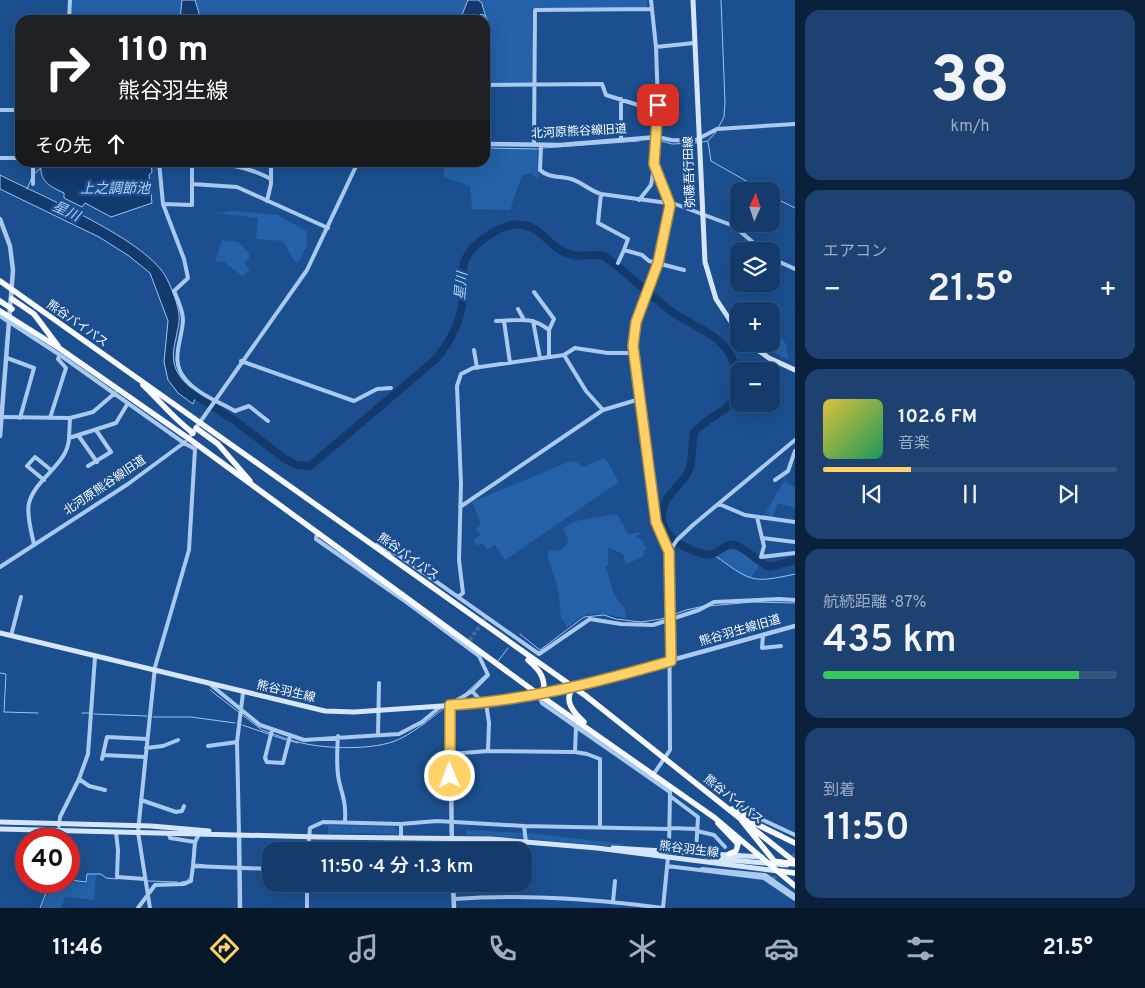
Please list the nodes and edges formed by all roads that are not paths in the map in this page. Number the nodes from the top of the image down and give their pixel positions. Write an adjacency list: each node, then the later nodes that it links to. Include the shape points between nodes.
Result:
1 (70, 0): 5 (street)
2 (651, 0): 4 (street)
3 (693, 0): 6 (main road, 弥藤吾行田線)
4 (652, 9): 7 (street); 8 (street, via 535,10)
5 (70, 15)
6 (694, 43): 7 (street); 17 (main road, 弥藤吾行田線)
7 (656, 47): 11 (street)
8 (534, 85): 9 (street); 10 (street, via 602,84 606,95); 19 (street)
9 (490, 86)
10 (620, 99): 11 (street, via 638,105); 16 (street)
11 (658, 105): 15 (street)
12 (0, 110): 13 (street)
13 (15, 110)
14 (795, 124): 17 (street, via 717,129)
15 (658, 136): 16 (street, 北河原熊谷線旧道); 17 (street, via 671,140); 23 (street)
16 (620, 140): 20 (street, 北河原熊谷線旧道)
17 (699, 140): 38 (main road, 弥藤吾行田線)
18 (490, 144): 19 (street, 北河原熊谷線旧道)
19 (534, 145): 20 (street, 北河原熊谷線旧道)
20 (541, 145): 33 (street, via 540,170 545,175 573,179)
21 (0, 158): 22 (street)
22 (15, 158)
23 (654, 164): 34 (street, via 651,185); 37 (street)
24 (33, 167): 31 (street)
25 (159, 167): 36 (street)
26 (192, 167): 32 (street)
27 (240, 167): 30 (street)
28 (271, 167): 30 (street)
29 (356, 167): 40 (street)
30 (271, 179): 35 (street)
31 (33, 184)
32 (192, 184): 35 (street, via 237,187); 36 (street, via 192,205)
33 (601, 194): 34 (street); 42 (street, via 598,224 628,239)
34 (639, 200): 37 (street)
35 (267, 201): 40 (street)
36 (163, 204): 81 (street, via 188,278 174,291 183,321 176,356 178,366 187,381)
37 (670, 205): 38 (street); 45 (street)
38 (702, 214): 41 (street, via 734,226); 62 (main road, 弥藤吾行田線, via 709,281)
39 (0, 219): 49 (street, via 13,256)
40 (328, 228): 73 (street, via 307,270)
41 (753, 242)
42 (624, 250): 44 (street); 45 (street)
43 (780, 262): 46 (street)
44 (618, 263)
45 (658, 263): 47 (street); 66 (street, via 636,322)
46 (795, 269)
47 (684, 270)
48 (0, 281): 49 (highway, 熊谷バイパス)
49 (13, 291): 51 (street); 77 (highway, 熊谷バイパス)
50 (534, 292): 63 (street, via 554,319)
51 (12, 299): 53 (street); 64 (highway, via 34,314)
52 (0, 301): 53 (highway)
53 (12, 309): 58 (street)
54 (518, 309): 57 (street)
55 (0, 311): 58 (highway, 熊谷バイパス)
56 (0, 316): 58 (street)
57 (523, 318): 60 (street); 61 (street)
58 (11, 321): 64 (highway, 熊谷バイパス); 68 (street); 71 (street)
59 (496, 321): 60 (street)
60 (504, 321): 74 (street)
61 (533, 321): 63 (street); 72 (street)
62 (730, 322)
63 (549, 330): 70 (street)
64 (59, 348): 95 (highway, 熊谷バイパス)
65 (474, 350): 75 (street)
66 (634, 352): 69 (street, via 608,353 575,348); 80 (street)
67 (760, 352): 76 (main road)
68 (60, 355): 79 (street); 86 (street, via 58,359 66,368)
69 (564, 355): 70 (street); 83 (street, via 586,391)
70 (549, 357): 72 (street)
71 (7, 358): 84 (street); 85 (street, via 34,368)
72 (540, 358): 74 (street)
73 (241, 361): 78 (street, via 354,401 377,389); 81 (street)
74 (510, 363): 75 (street)
75 (477, 368): 108 (street, via 461,374 457,386)
76 (795, 370)
77 (137, 377): 89 (highway, 熊谷バイパス); 91 (highway, via 178,422)
78 (391, 388)
79 (115, 393): 82 (street); 87 (street, via 93,412)
80 (640, 399): 83 (street); 115 (street, via 657,528)
81 (215, 401): 88 (street, via 235,411 249,406); 89 (street, 北河原熊谷線旧道)
82 (128, 403): 90 (street, via 116,423); 97 (street)
83 (603, 410): 108 (street)
84 (1, 417): 85 (street); 92 (street)
85 (20, 418): 86 (street)
86 (50, 418): 87 (street)
87 (70, 418): 94 (street)
88 (268, 421)
89 (201, 422): 91 (street, 北河原熊谷線旧道); 119 (highway, 熊谷バイパス)
90 (96, 430): 93 (street); 99 (street, via 111,452)
91 (195, 430): 95 (street, 北河原熊谷線旧道); 106 (highway, via 218,444)
92 (0, 436)
93 (78, 436): 94 (street); 99 (street)
94 (69, 438): 101 (street, via 66,455)
95 (188, 438): 97 (street, 北河原熊谷線旧道); 106 (highway, 熊谷バイパス)
96 (794, 441): 98 (street); 107 (street)
97 (184, 443): 114 (street, 北河原熊谷線旧道); 132 (street, via 196,449 189,550)
98 (795, 449): 102 (street)
99 (96, 462): 100 (street)
100 (88, 466)
101 (51, 470): 104 (street); 104 (street, via 34,457 27,466)
102 (788, 471): 103 (street); 105 (street)
103 (795, 473)
104 (44, 480): 114 (street, via 29,503)
105 (775, 480)
106 (259, 490): 111 (highway, 熊谷バイパス)
107 (719, 504): 109 (street); 115 (street)
108 (460, 507): 119 (street, via 458,560 463,593)
109 (757, 517): 110 (street); 112 (street)
110 (795, 522)
111 (316, 533): 130 (highway, 熊谷バイパス); 131 (street, via 316,539 479,656)
112 (762, 538): 113 (street); 116 (street, via 761,558)
113 (795, 542)
114 (34, 545): 117 (street, 北河原熊谷線旧道)
115 (670, 550): 121 (street)
116 (795, 552)
117 (0, 567)
118 (21, 597): 125 (street)
119 (456, 599): 121 (street, via 539,654 590,618 639,625); 127 (highway, 熊谷バイパス)
120 (795, 600): 121 (street, via 714,602)
121 (671, 619): 129 (street)
122 (795, 626): 124 (street, 熊谷羽生線旧道)
123 (0, 633): 125 (main road, 熊谷羽生線)
124 (763, 635): 126 (street, via 762,648); 129 (street, 熊谷羽生線旧道)
125 (11, 636): 128 (main road, 熊谷羽生線)
126 (781, 646)
127 (514, 647): 135 (highway, 熊谷バイパス); 138 (highway, via 542,674 544,688)
128 (95, 657): 132 (main road, 熊谷羽生線); 161 (street, via 88,754)
129 (671, 661): 135 (street, 熊谷羽生線旧道); 159 (street, via 670,750)
130 (493, 662): 131 (street); 138 (highway, 熊谷バイパス)
131 (485, 669): 136 (street, via 488,675)
132 (155, 671): 134 (main road, 熊谷羽生線); 150 (street)
133 (380, 683): 143 (street)
134 (211, 685): 137 (main road, 熊谷羽生線); 142 (street)
135 (574, 687): 138 (main road, 熊谷羽生線); 149 (highway, via 569,696 571,707); 159 (highway, 熊谷バイパス)
136 (472, 691): 139 (street); 141 (street)
137 (244, 693): 142 (street); 143 (main road, 熊谷羽生線, via 325,711)
138 (538, 694): 139 (main road, 熊谷羽生線); 144 (street, via 542,703); 149 (highway, 熊谷バイパス)
139 (484, 703): 141 (main road, 熊谷羽生線); 155 (street, via 489,723)
140 (442, 705): 141 (main road, 熊谷羽生線); 143 (main road, 熊谷羽生線); 146 (street, via 408,730 399,734)
141 (450, 705): 157 (street)
142 (241, 709): 145 (street); 152 (street)
143 (378, 710): 146 (street)
144 (576, 726): 156 (street); 163 (street, via 670,792)
145 (272, 730): 147 (street); 147 (street, via 265,758 267,762 283,763)
146 (378, 734): 148 (street)
147 (289, 736): 148 (street, via 313,740)
148 (338, 736): 170 (street, via 339,781 345,799)
149 (598, 736): 160 (highway, 熊谷バイパス)
150 (147, 739): 154 (street); 158 (street, via 107,737 103,757)
151 (178, 740): 154 (street)
152 (237, 742): 153 (street); 189 (street)
153 (208, 746)
154 (146, 748): 158 (street)
155 (488, 751): 156 (street); 157 (street)
156 (574, 752): 177 (street, via 600,759)
157 (450, 754): 172 (street)
158 (145, 757): 164 (street)
159 (665, 759): 160 (street); 167 (highway, 熊谷バイパス)
160 (653, 776): 168 (highway, 熊谷バイパス)
161 (79, 779): 162 (street, via 89,786); 173 (street)
162 (105, 790)
163 (670, 796): 179 (street); 182 (street, via 698,817)
164 (141, 800): 166 (street, via 176,812 182,811); 175 (street)
165 (738, 805): 190 (street)
166 (184, 806)
167 (727, 808): 169 (highway, 熊谷バイパス); 199 (highway, via 740,811 754,823)
168 (715, 818): 205 (highway, via 738,844 736,851); 207 (highway, 熊谷バイパス)
169 (741, 818): 208 (highway); 209 (highway, 熊谷バイパス)
170 (345, 821): 174 (street); 191 (street, via 315,824 310,828)
171 (0, 822): 173 (main road, 熊谷羽生線)
172 (451, 822): 174 (street); 176 (street); 193 (street)
173 (59, 823): 175 (main road, 熊谷羽生線); 178 (street)
174 (401, 824): 192 (street)
175 (138, 826): 185 (street); 188 (main road, 熊谷羽生線)
176 (524, 826): 177 (street); 197 (street)
177 (600, 827): 179 (street)
178 (59, 828)
179 (670, 828): 182 (street); 202 (street)
180 (0, 829): 181 (main road, 熊谷羽生線)
181 (15, 829)
182 (697, 830): 200 (street, via 714,835); 204 (street)
183 (80, 831): 184 (main road, 熊谷羽生線)
184 (116, 832): 185 (main road, 熊谷羽生線); 217 (street, via 117,877)
185 (138, 832): 186 (main road, 熊谷羽生線); 217 (street)
186 (169, 834): 187 (main road, 熊谷羽生線); 194 (street, via 170,838)
187 (199, 834): 188 (main road, 熊谷羽生線); 194 (street)
188 (232, 834): 189 (main road, 熊谷羽生線)
189 (239, 834): 191 (main road, 熊谷羽生線); 212 (street)
190 (795, 836)
191 (309, 837): 192 (main road, 熊谷羽生線); 195 (street)
192 (401, 837): 193 (main road, 熊谷羽生線)
193 (452, 838): 196 (street); 197 (main road, 熊谷羽生線)
194 (195, 842): 210 (street)
195 (309, 842)
196 (452, 842)
197 (526, 842)
198 (532, 842): 201 (main road, 熊谷羽生線)
199 (795, 843)
200 (725, 847)
201 (598, 848): 202 (main road, 熊谷羽生線); 206 (main road, 熊谷羽生線)
202 (669, 850): 203 (main road, 熊谷羽生線)
203 (686, 851): 204 (main road, 熊谷羽生線); 208 (main road, via 719,859)
204 (696, 852): 205 (main road, 熊谷羽生線)
205 (729, 854): 207 (main road, 熊谷羽生線)
206 (668, 857): 211 (street); 214 (main road, 熊谷羽生線)
207 (764, 858): 208 (highway, 熊谷バイパス)
208 (773, 863): 209 (highway); 214 (highway); 215 (highway)
209 (795, 864)
210 (193, 866): 212 (street); 222 (street, via 191,881 155,885)
211 (667, 866): 223 (street, via 765,875); 231 (street)
212 (240, 868): 213 (street); 228 (street)
213 (262, 869)
214 (766, 869): 215 (main road, 熊谷羽生線)
215 (778, 871): 216 (highway); 219 (highway)
216 (795, 873)
217 (145, 879): 222 (street)
218 (615, 881): 225 (street)
219 (795, 886)
220 (307, 892): 229 (street)
221 (454, 892): 224 (street)
222 (148, 895): 226 (street); 227 (street)
223 (795, 898)
224 (454, 899): 225 (street, via 494,896); 230 (street)
225 (613, 902): 231 (street)
226 (138, 908)
227 (150, 908)
228 (240, 908)
229 (307, 908)
230 (454, 908)
231 (663, 908)

